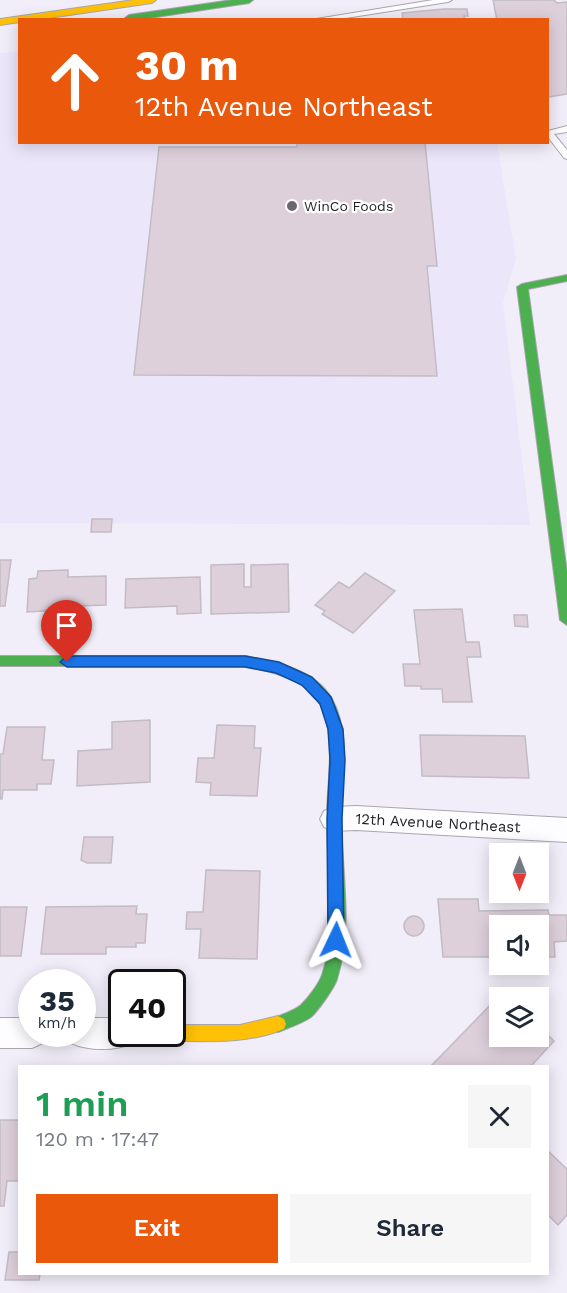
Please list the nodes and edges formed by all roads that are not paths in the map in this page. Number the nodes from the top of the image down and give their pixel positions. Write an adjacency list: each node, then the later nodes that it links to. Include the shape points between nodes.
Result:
1 (152, 0): 5 (street)
2 (249, 0): 7 (street)
3 (448, 0): 4 (lane)
4 (422, 2): 8 (lane)
5 (98, 4): 6 (street)
6 (22, 18)
7 (130, 18)
8 (326, 18)
9 (18, 19): 10 (street)
10 (0, 22)
11 (567, 129): 12 (lane, via 549,132)
12 (567, 156)
13 (567, 278): 14 (street, via 522,287)
14 (567, 620)
15 (0, 662): 16 (street, 12th Avenue Northeast, via 245,661 279,668 307,681 326,701 335,729)
16 (334, 819): 17 (street, 12th Avenue Northeast); 20 (street, via 336,940 329,979 306,1011 266,1029)
17 (567, 830)
18 (0, 1033): 19 (street)
19 (18, 1033)
20 (186, 1033)

